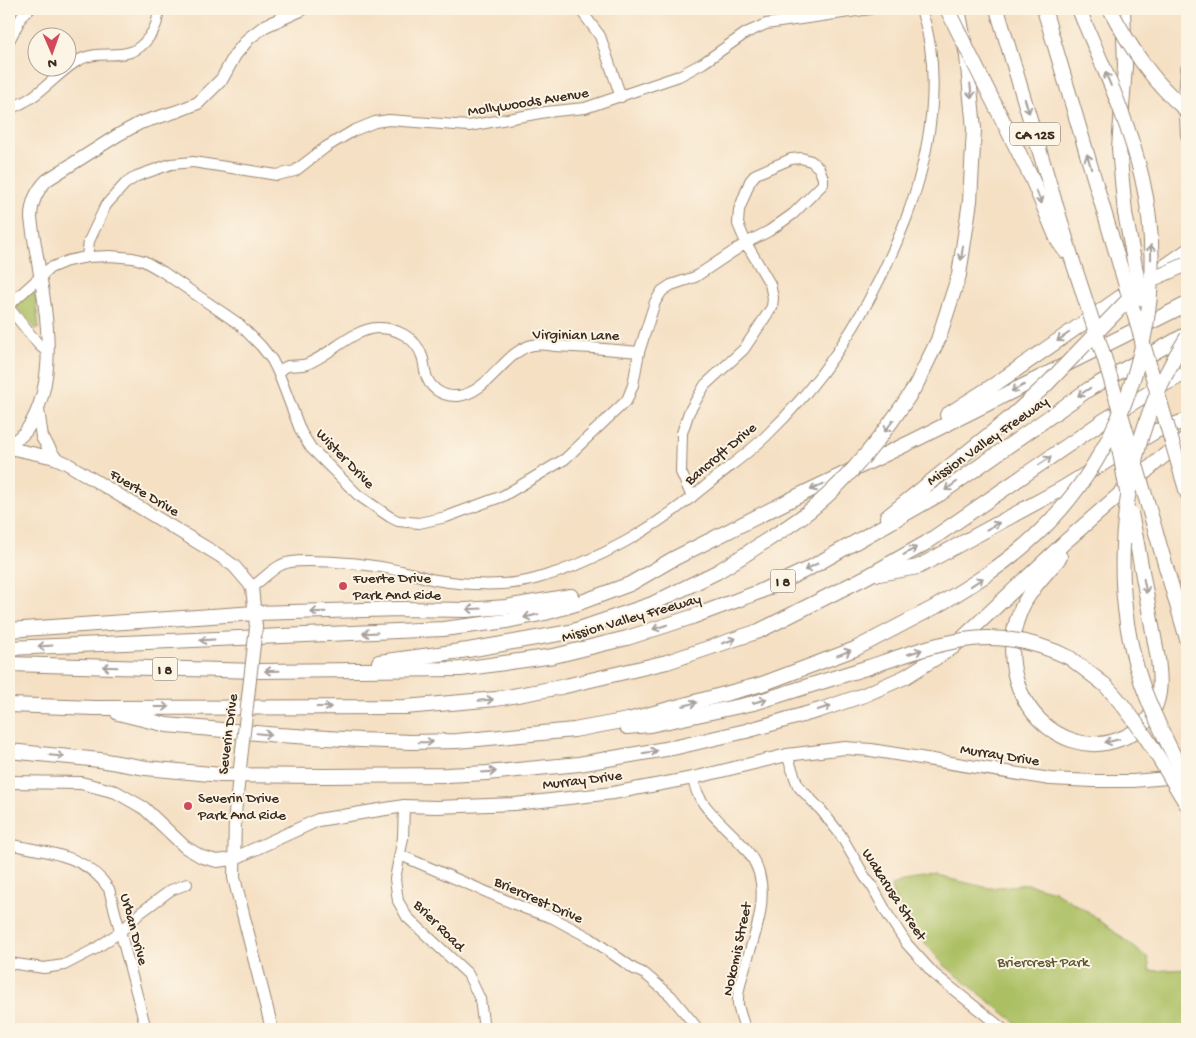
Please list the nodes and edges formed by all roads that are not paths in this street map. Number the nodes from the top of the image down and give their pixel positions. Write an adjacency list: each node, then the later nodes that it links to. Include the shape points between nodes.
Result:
1 (30, 9): 14 (street, via 23,14)
2 (158, 9): 17 (street, via 155,29 136,51 120,55 101,54 74,62 29,99)
3 (303, 9): 25 (main road, via 265,26 248,38 222,79 198,103 140,123 42,185 31,210)
4 (580, 9): 16 (street, via 600,36)
5 (870, 9): 16 (street, Mollywoods Avenue, via 766,24 746,32 679,76)
6 (921, 9): 42 (street, Bancroft Drive, via 931,57 931,125 920,178 891,257 838,350 799,400 765,436)
7 (947, 9): 23 (highway, one-way to 23, bridge, via 1032,179 1058,241)
8 (958, 9): 53 (highway, one-way to 53, bridge, via 967,56 974,129 970,201 959,275 938,340 916,385 858,466 812,509 746,554 652,604 570,632)
9 (997, 9): 23 (highway, CA 125, one-way to 23)
10 (1044, 9): 32 (highway, CA 125, one-way to 10, bridge)
11 (1110, 9): 18 (highway, bridge, via 1147,70)
12 (1123, 9): 32 (highway, bridge, via 1125,66 1119,148 1125,213 1142,302)
13 (1081, 14): 56 (highway, one-way to 13, bridge, via 628,720 762,684 855,649 935,607 1004,563 1035,537 1078,487 1106,444 1129,393 1148,318 1151,289 1151,248 1143,180 1134,146)
14 (9, 41)
15 (1187, 69): 19 (main road, via 1184,97)
16 (621, 97): 22 (street, Mollywoods Avenue, via 586,108 546,112 480,126 389,120 375,122 326,147 295,171 277,175 193,162 171,164 137,176 106,205 89,241)
17 (9, 110)
18 (1187, 112)
19 (1187, 135)
20 (746, 243): 20 (street, Wister Drive, via 793,214 823,184 822,172 815,164 796,158 756,174 750,181 740,210 738,224); 30 (street, Wister Drive, via 695,277 662,291 655,302); 42 (street, via 770,284 772,307 744,349 705,385 689,412 682,432 681,472)
21 (1187, 251): 40 (highway, one-way to 40, via 982,393)
22 (87, 257): 25 (street, Wister Drive, via 50,268); 33 (street, Wister Drive, via 133,258 163,272 239,324 261,346)
23 (1072, 259): 31 (highway, CA 125, bridge)
24 (1187, 264): 44 (highway, bridge, via 1155,278 1141,289 1011,417)
25 (40, 277): 27 (street, Wister Drive); 29 (main road)
26 (1187, 304): 40 (highway, one-way to 40)
27 (9, 307): 29 (street)
28 (1187, 335): 44 (highway, Mission Valley Freeway / I 8, one-way to 44, via 1089,389 940,494); 62 (highway, bridge, via 1165,378 1137,453 1125,521 1123,557 1128,625 1140,680)
29 (47, 352): 35 (main road, via 46,382)
30 (639, 352): 33 (street, Virginian Lane, via 532,345 519,351 475,390 453,396 432,387 425,374 420,351 409,338 395,330 379,328 362,331 327,354); 33 (street, Wister Drive, via 627,400 565,459 503,496 446,517 418,523 390,518 358,495 311,448 301,432)
31 (1105, 360): 43 (highway, one-way to 43, bridge, via 1160,678 1153,712 1143,724 1119,740 1103,744 1074,741 1048,726 1030,709 1012,670 1012,645 1019,613 1039,582); 50 (highway, CA 125, bridge)
32 (1148, 364): 41 (highway, CA 125, bridge)
33 (278, 372)
34 (1187, 372): 46 (highway, I 8, one-way to 34, via 926,542 1103,421)
35 (38, 410): 38 (main road, via 25,432); 39 (main road, via 42,437)
36 (1187, 420): 46 (highway, one-way to 36, via 918,567 1063,488 1156,432)
37 (1187, 438): 43 (highway)
38 (9, 447): 39 (main road, Fuerte Drive)
39 (55, 458): 47 (main road, Fuerte Drive, via 220,556 234,566)
40 (876, 458): 45 (highway, one-way to 45)
41 (1187, 493)
42 (692, 497): 47 (street, Bancroft Drive, via 614,549 532,580 462,584 399,570 328,561 283,564)
43 (1092, 520): 59 (highway, one-way to 43, via 428,775 532,769 677,747 777,723 864,695 905,677 936,658 953,647)
44 (856, 543): 53 (highway, Mission Valley Freeway / I 8, one-way to 53, via 751,595 627,638 554,656 461,669)
45 (673, 559): 48 (highway, one-way to 48, via 603,588 515,606 466,610 401,609); 51 (highway, one-way to 51, via 630,584 579,603 469,627)
46 (868, 576): 55 (highway, I 8, one-way to 46, via 405,707 496,699 667,662 759,630)
47 (252, 587): 48 (main road, Severin Drive)
48 (255, 620): 49 (highway); 59 (main road, Severin Drive, bridge)
49 (9, 630)
50 (1187, 639)
51 (9, 648)
52 (9, 664): 53 (highway, Mission Valley Freeway / I 8, one-way to 52)
53 (321, 670)
54 (9, 705): 55 (highway, I 8)
55 (96, 708): 56 (highway, one-way to 56, via 167,725 360,740 457,741)
56 (574, 730): 65 (highway, one-way to 65, bridge, via 650,725 706,714 754,703 954,640 1002,638 1029,642 1070,658 1106,684 1133,718)
57 (9, 751): 59 (highway, one-way to 59)
58 (786, 755): 60 (main road, Murray Drive, via 835,748 862,749 1050,778 1133,781); 61 (main road, Murray Drive); 77 (street, Wakarusa Street, via 798,786 840,834 908,944 934,974)
59 (238, 776): 68 (main road, Severin Drive)
60 (1187, 776)
61 (693, 778): 64 (main road, Murray Drive, via 613,793 515,804); 76 (street, Nokomis Street, via 705,807 739,839 759,872 762,893 760,915 738,1003)
62 (1187, 781)
63 (9, 782): 68 (main road, Murray Drive, via 69,782 105,788 144,808 185,847 202,857 217,861)
64 (404, 806): 67 (street, Brier Road); 68 (main road, Murray Drive, via 318,820)
65 (1187, 806)
66 (9, 844): 70 (street, Urban Drive, via 64,856 90,868 109,889)
67 (400, 855): 74 (street, Brier Road, via 395,879 401,906 408,917 468,974 480,999); 75 (street, Briercrest Drive, via 554,918 590,938 645,974 671,996)
68 (233, 859): 73 (main road, Severin Drive, via 234,878)
69 (187, 884): 70 (street, via 171,890 147,907)
70 (120, 932): 71 (street, via 64,965 44,968); 72 (street, Urban Drive)
71 (9, 963)
72 (146, 1029)
73 (272, 1029)
74 (484, 1029)
75 (698, 1029)
76 (745, 1029)
77 (1003, 1029)

